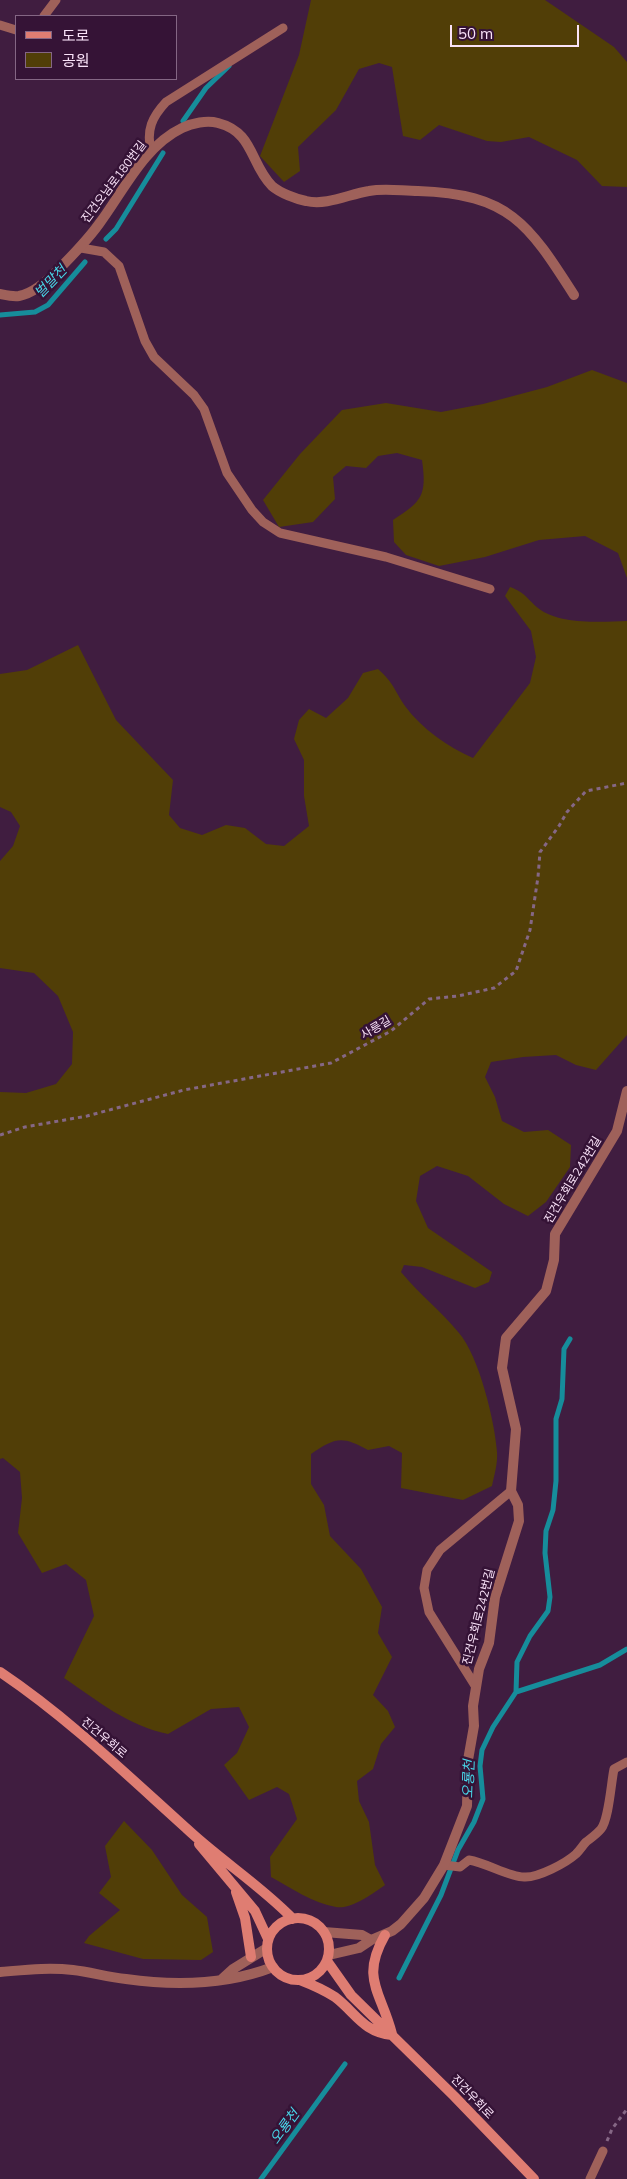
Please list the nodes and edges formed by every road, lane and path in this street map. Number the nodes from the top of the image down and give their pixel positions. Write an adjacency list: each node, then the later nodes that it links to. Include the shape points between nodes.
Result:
1 (56, 0): 2 (lane)
2 (45, 15)
3 (0, 25): 5 (lane)
4 (283, 28): 6 (lane, via 166,102 150,123)
5 (15, 30)
6 (151, 151): 7 (street, 진건오남로180번길); 9 (street, 진건오남로180번길, via 182,128 214,122 229,125 240,133 274,188 307,202 324,202 370,190 390,190 447,192 496,205 530,230)
7 (81, 248): 8 (street, 진건오남로180번길, via 42,285 28,293 17,297); 10 (lane, via 104,252 119,266 145,341 154,357 204,408 227,473 263,522 280,533 386,557)
8 (0, 294)
9 (574, 294)
10 (490, 589)
11 (627, 783): 13 (path, 사릉길, via 586,791 567,812 540,852 530,930 516,971 494,988 429,999 390,1031 331,1063 184,1090)
12 (627, 1091): 14 (street, 진건우회로242번길, via 617,1131 555,1234 554,1260 546,1291 506,1338 502,1368 516,1428)
13 (0, 1135)
14 (511, 1491): 16 (street, 진건우회로242번길, via 518,1505 519,1521 495,1597 488,1643); 16 (lane, via 440,1550 427,1570 424,1588 429,1612)
15 (0, 1672): 18 (main road, 진건우회로, via 70,1726)
16 (476, 1687): 19 (street, 진건우회로242번길, via 467,1806)
17 (627, 1762): 19 (lane, via 614,1769 602,1828 576,1854 538,1875 525,1878 469,1860 460,1867)
18 (187, 1830): 20 (main road, 진건우회로); 21 (main road, 진건우회로, via 276,1901)
19 (446, 1865): 23 (street, 진건우회로242번길, via 424,1898 401,1924)
20 (235, 1889): 25 (main road, 진건우회로, via 255,1911); 26 (main road)
21 (293, 1919): 22 (main road, via 312,1921); 25 (main road, via 275,1929)
22 (324, 1932): 24 (street, via 362,1935); 27 (main road, 진건우회로, via 329,1945)
23 (386, 1935): 24 (street, 진건우회로242번길); 32 (main road, via 373,1964 373,1984)
24 (371, 1940): 27 (street, 진건우회로242번길, via 359,1948)
25 (268, 1944): 26 (street); 28 (main road, 진건우회로, via 268,1958)
26 (251, 1957): 30 (street)
27 (328, 1958): 31 (main road, via 320,1972); 32 (main road, 진건우회로, via 351,1995)
28 (273, 1967): 30 (street, via 256,1974); 31 (main road, 진건우회로, via 290,1979)
29 (0, 1972): 30 (street, via 37,1968 72,1970 183,1984)
30 (221, 1980)
31 (300, 1980): 32 (main road, 진건우회로, via 336,1998 374,2032)
32 (392, 2035): 35 (main road, 진건우회로)
33 (627, 2109): 34 (path, via 612,2129)
34 (603, 2151): 36 (lane)
35 (534, 2179)
36 (590, 2179)

